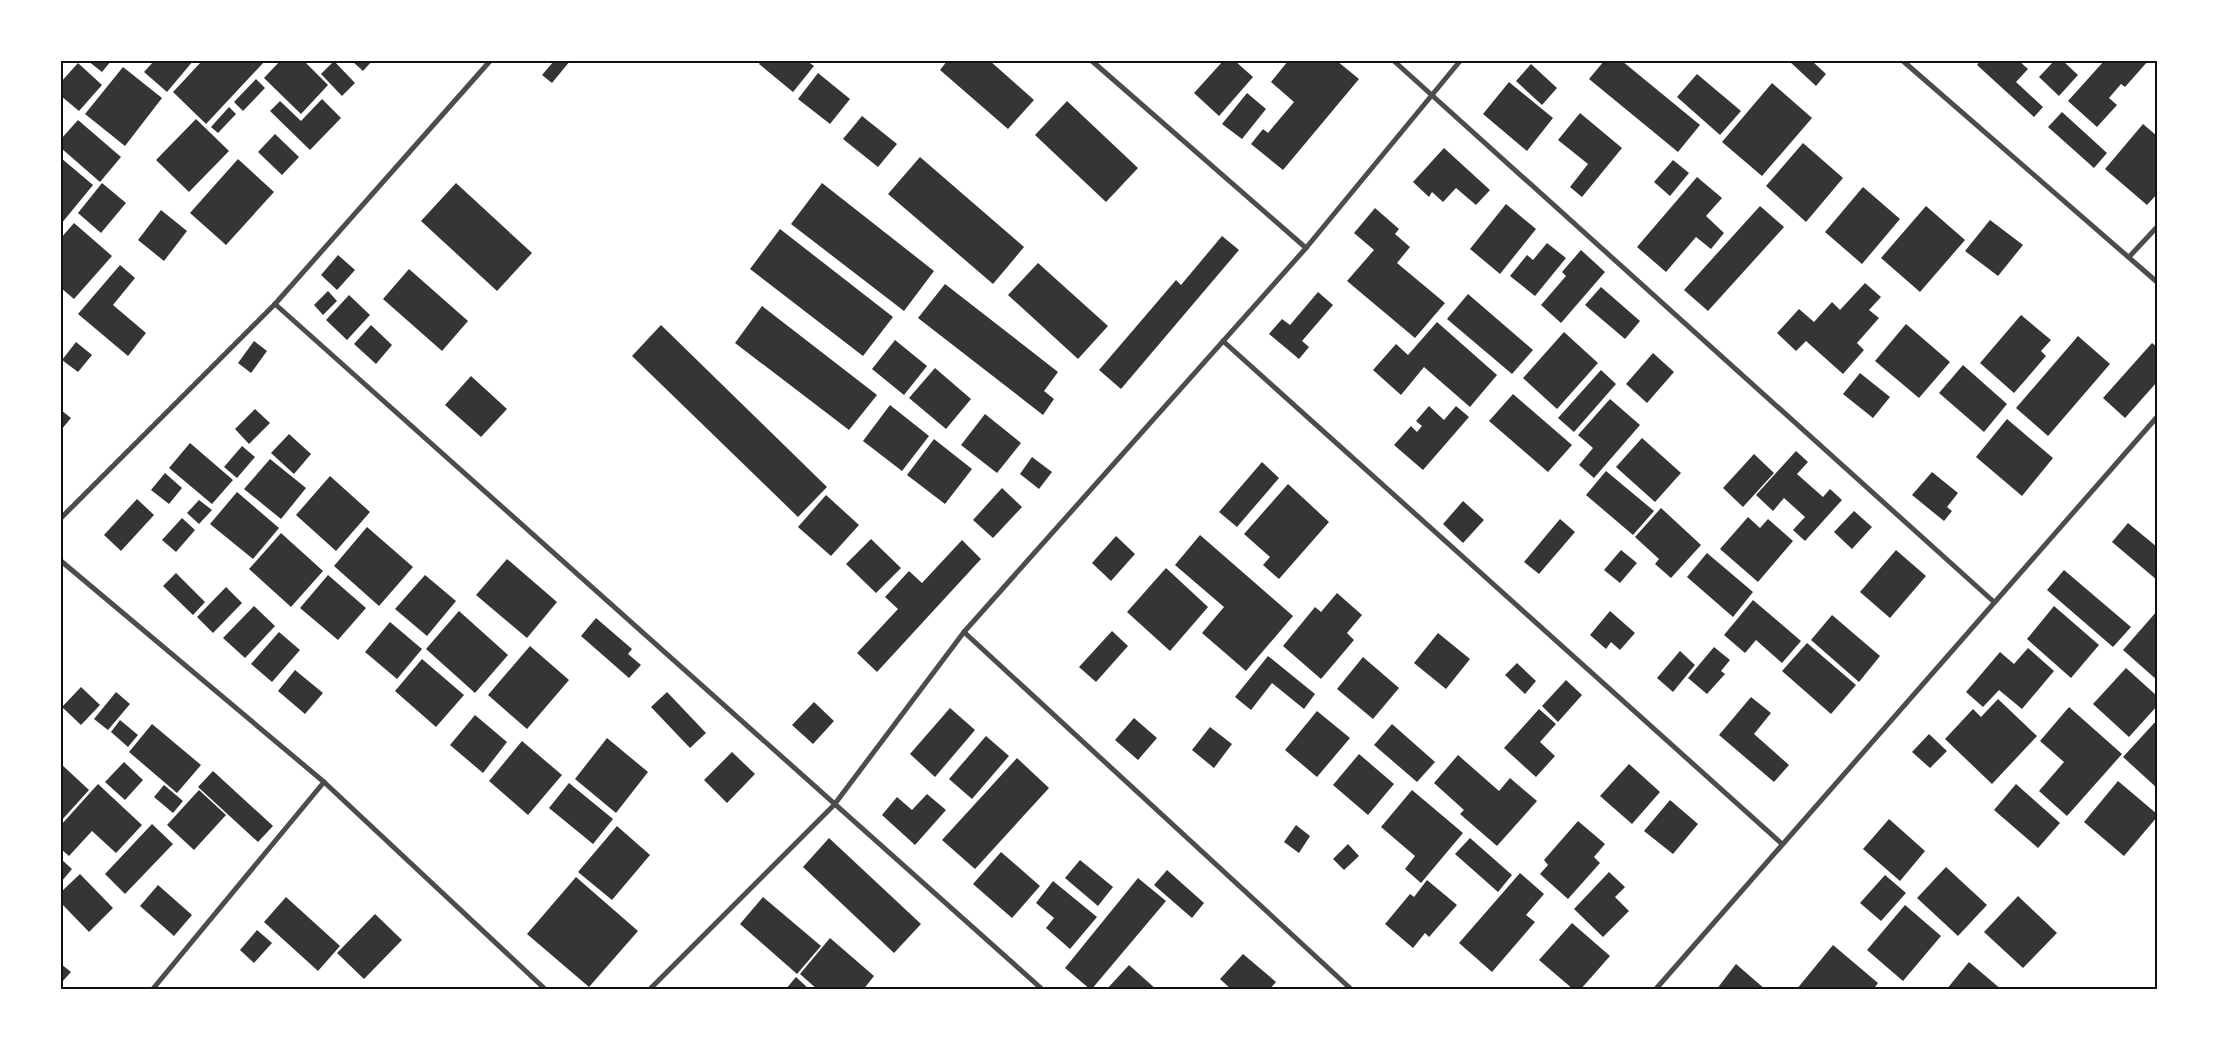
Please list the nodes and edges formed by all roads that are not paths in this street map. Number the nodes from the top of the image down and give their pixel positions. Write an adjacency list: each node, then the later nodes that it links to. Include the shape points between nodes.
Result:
1 (489, 61): 11 (street)
2 (1092, 61): 8 (street)
3 (1394, 61): 6 (street)
4 (1460, 61): 6 (street)
5 (1906, 62): 9 (street)
6 (1432, 96): 8 (street); 16 (street)
7 (2157, 227): 9 (street)
8 (1306, 248): 12 (street)
9 (2130, 257): 10 (street)
10 (2157, 282)
11 (275, 304): 14 (street); 19 (street)
12 (1223, 341): 17 (street); 20 (street)
13 (2157, 417): 16 (street)
14 (61, 518)
15 (61, 561): 18 (street)
16 (1994, 602): 20 (street)
17 (964, 632): 19 (street); 25 (street)
18 (324, 782): 21 (street); 22 (street)
19 (834, 805): 23 (street); 24 (street)
20 (1782, 844): 26 (street)
21 (152, 990)
22 (546, 990)
23 (649, 990)
24 (1043, 990)
25 (1351, 990)
26 (1655, 990)

